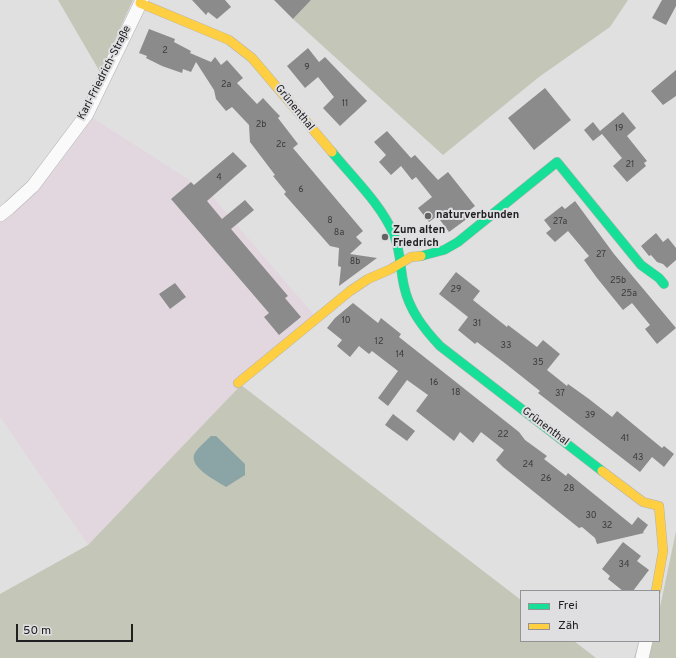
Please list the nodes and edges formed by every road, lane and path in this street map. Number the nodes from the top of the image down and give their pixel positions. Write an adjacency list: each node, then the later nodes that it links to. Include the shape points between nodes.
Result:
1 (141, 2): 2 (street, Karl-Friedrich-Straße, via 87,114 33,186); 3 (street, Grünenthal, via 229,40 252,58 377,206 397,244)
2 (0, 215)
3 (401, 263): 4 (street, via 411,257 427,256 444,250 458,242 557,162 641,265); 5 (street, via 350,291); 6 (street, Grünenthal, via 407,298 420,325 440,346 643,502 659,506 663,551)
4 (664, 284)
5 (238, 383)
6 (656, 590)
7 (646, 642): 8 (street)
8 (642, 658)

